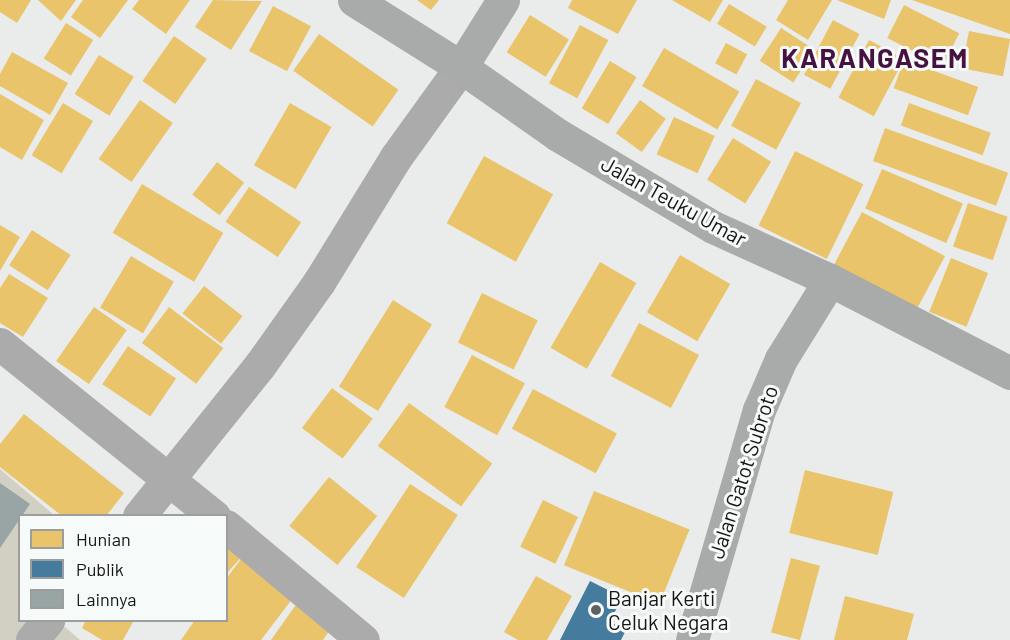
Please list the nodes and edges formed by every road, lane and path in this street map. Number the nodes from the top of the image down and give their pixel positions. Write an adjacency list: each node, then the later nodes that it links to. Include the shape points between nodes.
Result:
1 (354, 0): 3 (street, Jalan Teuku Umar)
2 (502, 0): 3 (street)
3 (461, 67): 4 (street, Jalan Teuku Umar, via 558,135 713,227); 7 (street, via 396,157 319,282)
4 (830, 280): 6 (street, Jalan Teuku Umar); 14 (street, Jalan Gatot Subroto, via 781,359 759,411)
5 (0, 345): 7 (street)
6 (1010, 373)
7 (171, 479): 8 (street); 9 (street)
8 (141, 514)
9 (212, 514)
10 (228, 528): 13 (street)
11 (47, 622): 12 (street)
12 (32, 640)
13 (363, 640)
14 (692, 640)

